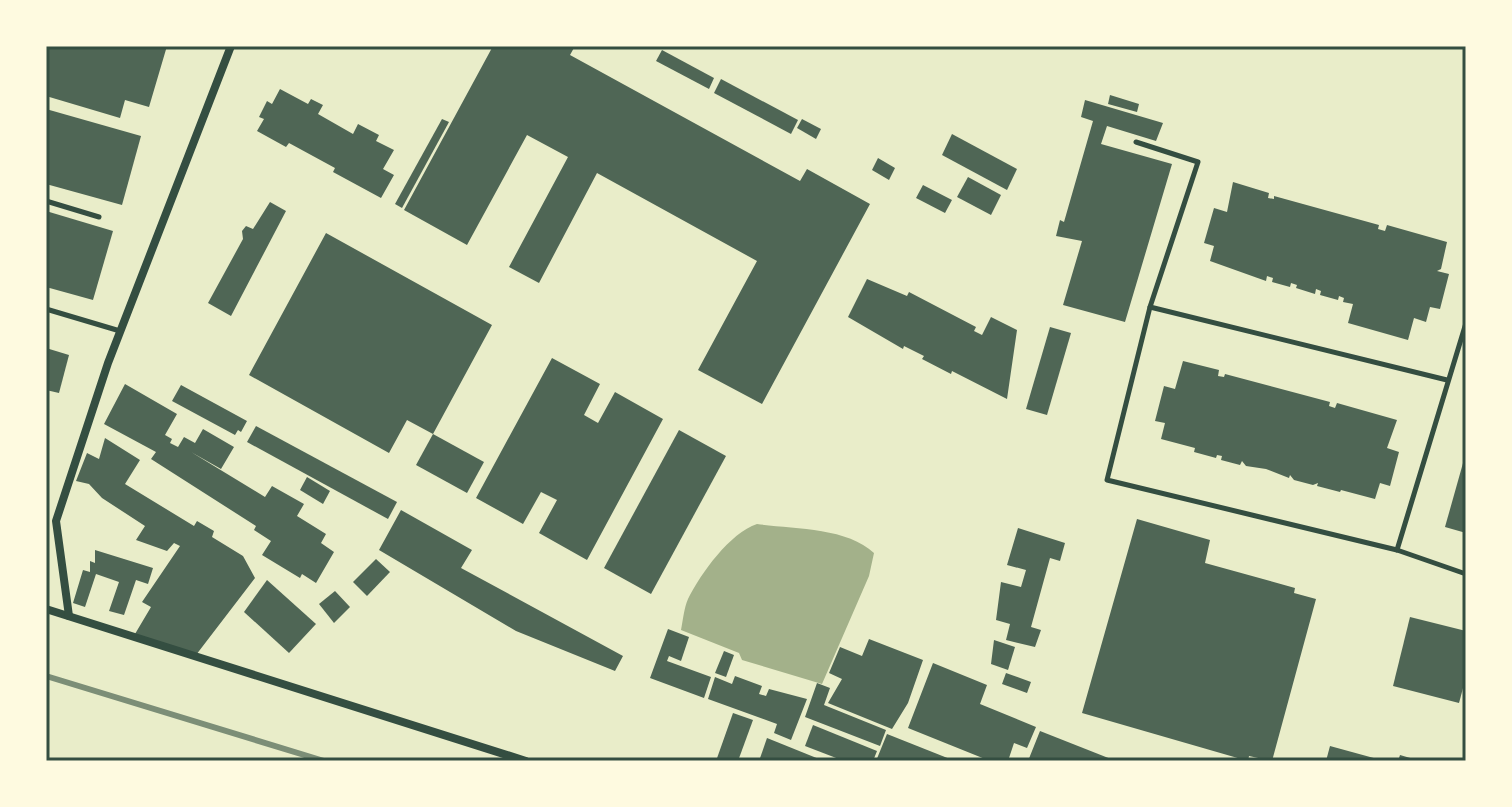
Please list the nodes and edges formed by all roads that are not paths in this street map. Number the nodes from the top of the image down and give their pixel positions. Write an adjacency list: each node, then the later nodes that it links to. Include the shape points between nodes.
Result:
1 (231, 46): 8 (street)
2 (1136, 142): 5 (lane, via 1198,162)
3 (46, 201): 4 (lane)
4 (99, 217)
5 (1150, 307): 9 (lane); 10 (lane, via 1107,480)
6 (46, 309): 8 (lane)
7 (1466, 323): 9 (lane)
8 (120, 331): 13 (street, via 56,521)
9 (1447, 380): 10 (lane)
10 (1397, 550): 11 (lane)
11 (1466, 574)
12 (46, 609): 13 (street)
13 (69, 616): 14 (street)
14 (526, 761)

